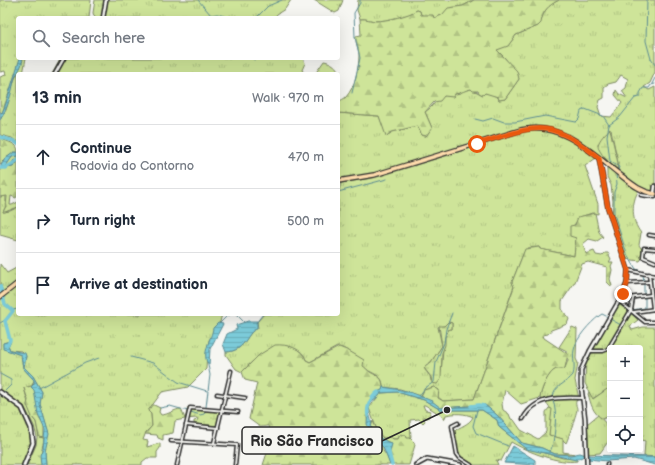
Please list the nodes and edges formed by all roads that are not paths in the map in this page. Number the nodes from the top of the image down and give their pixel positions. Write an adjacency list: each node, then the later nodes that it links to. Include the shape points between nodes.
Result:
1 (106, 0): 2 (street)
2 (103, 16)
3 (63, 60): 4 (street)
4 (56, 72)
5 (599, 158): 6 (main road, via 569,136 554,130 536,128 374,175); 9 (main road, via 639,189); 14 (street, via 608,208)
6 (340, 181)
7 (655, 186): 9 (street)
8 (641, 195): 9 (street)
9 (655, 195)
10 (648, 235): 11 (street)
11 (655, 236)
12 (655, 249): 13 (street, via 644,248 644,259)
13 (655, 262)
14 (628, 270): 15 (street); 18 (street)
15 (649, 274): 16 (street); 17 (street)
16 (655, 276)
17 (649, 282): 18 (street); 20 (street)
18 (627, 284): 23 (street)
19 (16, 285): 21 (main road)
20 (651, 296): 22 (street); 24 (street)
21 (0, 297)
22 (633, 298): 23 (street); 25 (street)
23 (620, 300): 25 (street); 28 (street)
24 (654, 309): 26 (street)
25 (631, 310): 26 (street); 28 (street, via 608,349)
26 (634, 312): 27 (street, via 646,322)
27 (655, 322)
28 (590, 351): 34 (street, via 581,370)
29 (231, 370): 32 (street)
30 (0, 392): 44 (main road, via 22,408 31,428 33,443)
31 (217, 394): 32 (street)
32 (225, 395): 33 (street); 35 (street)
33 (245, 398)
34 (583, 398): 37 (street, via 542,400 530,408); 50 (street)
35 (222, 410): 36 (street); 39 (street, via 192,407); 40 (street)
36 (238, 412)
37 (523, 419)
38 (458, 423): 49 (street, via 452,426 458,454)
39 (186, 425): 40 (street); 42 (street)
40 (218, 428): 43 (street)
41 (171, 440): 42 (street)
42 (182, 441): 43 (street); 45 (street)
43 (214, 443): 46 (street, via 237,445)
44 (24, 465)
45 (177, 465)
46 (235, 465)
47 (416, 465): 48 (main road, via 427,459)
48 (460, 465)
49 (471, 465)
50 (587, 465)

